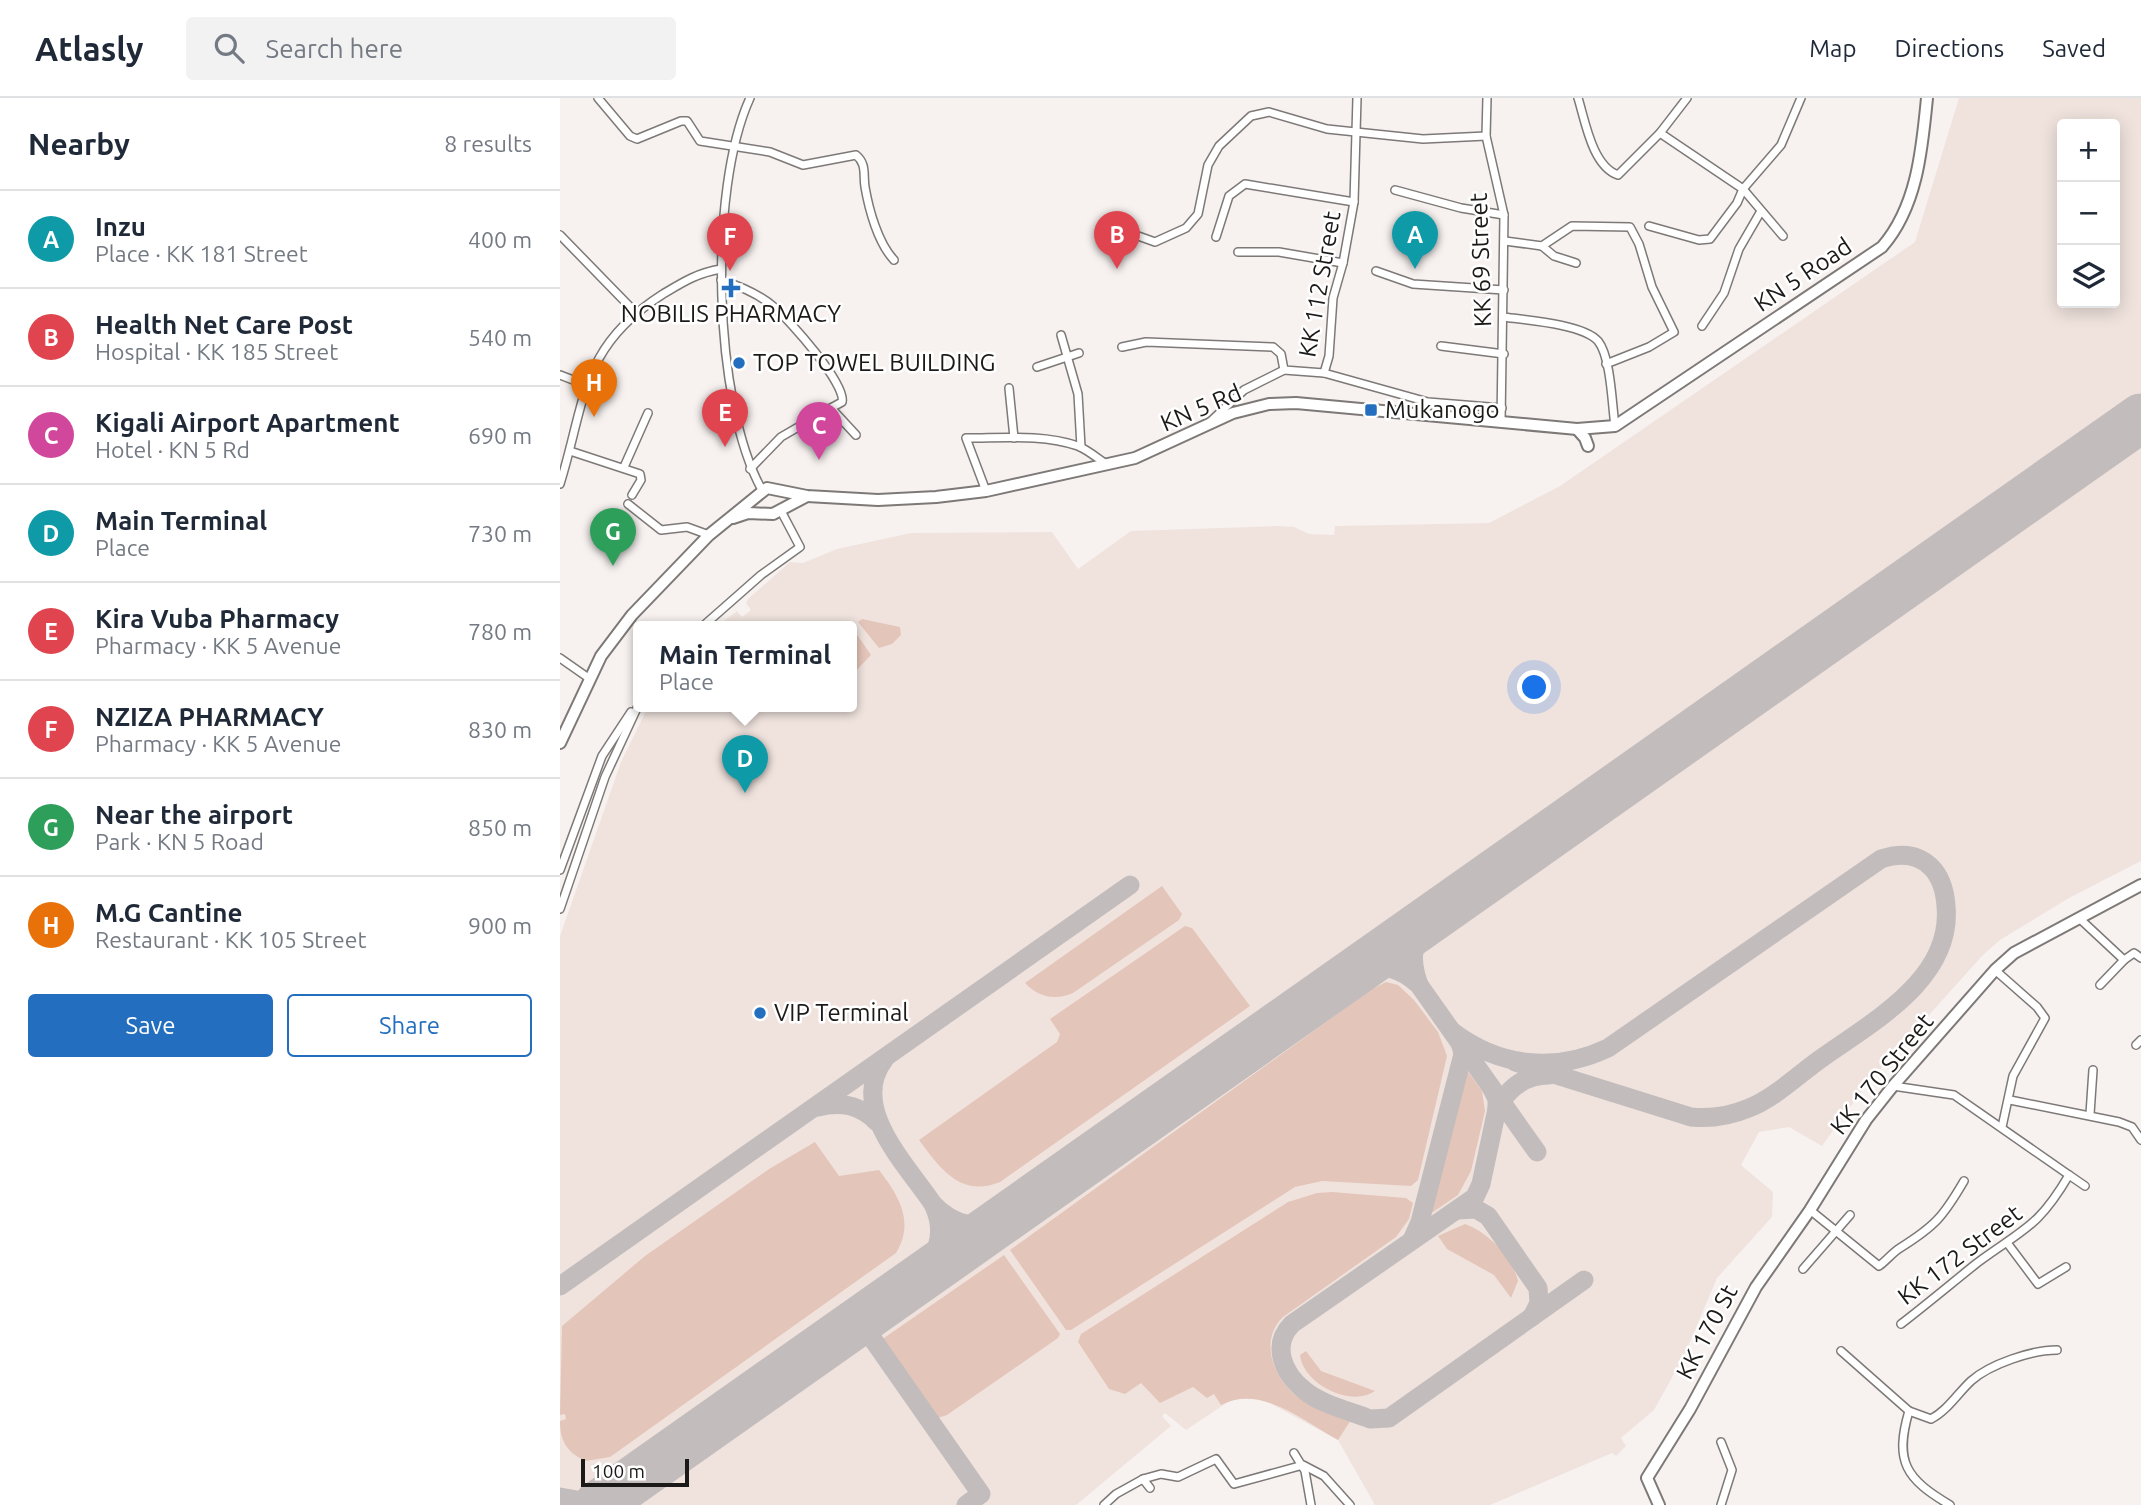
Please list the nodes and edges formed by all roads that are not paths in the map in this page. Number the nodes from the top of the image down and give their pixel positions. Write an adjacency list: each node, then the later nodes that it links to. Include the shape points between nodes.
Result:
1 (598, 98): 12 (street, via 637,139 687,121 700,141)
2 (750, 98): 12 (street)
3 (1357, 98): 9 (street, KK 112 Street)
4 (1487, 98): 11 (street, KK 69 Street)
5 (1578, 98): 10 (street, via 1591,145 1615,174)
6 (1687, 98): 10 (street)
7 (1801, 98): 13 (street, via 1781,145)
8 (1927, 98): 56 (main road, KN 5 Road, via 1910,196 1899,227 1882,247)
9 (1356, 132): 11 (street, via 1423,139); 15 (street, KK 112 Street); 19 (street, via 1269,113 1251,116 1219,146 1208,166 1198,214 1186,228 1155,242)
10 (1660, 132): 13 (street)
11 (1486, 136): 17 (street, KK 69 Street)
12 (734, 148): 26 (street, via 771,152 812,166 859,158 881,242); 29 (street)
13 (1744, 189): 16 (street); 18 (street, via 1732,211 1705,241)
14 (1395, 190): 17 (street)
15 (1354, 202): 22 (street, KK 112 Street, via 1252,184 1240,186 1229,196); 27 (street, KK 112 Street)
16 (1761, 211): 21 (street); 35 (street, via 1739,249 1724,293)
17 (1504, 215): 23 (street, KK 69 Street)
18 (1649, 226)
19 (1127, 232)
20 (560, 235): 33 (street)
21 (1783, 236)
22 (1216, 237)
23 (1505, 241): 24 (street); 32 (street, KK 69 Street)
24 (1542, 246): 28 (street, via 1554,256); 42 (street, via 1572,226 1628,225 1633,230 1652,287 1674,332 1649,348)
25 (1238, 252): 27 (street, via 1279,252)
26 (894, 260)
27 (1343, 263): 45 (street, KK 112 Street, via 1333,298)
28 (1576, 263)
29 (721, 269): 31 (street); 33 (street, via 692,275)
30 (1376, 271): 32 (street, via 1413,284)
31 (721, 280): 50 (street, via 741,286 792,323 835,381 843,400); 65 (street, via 736,416)
32 (1504, 290): 34 (street, KK 69 Street)
33 (636, 313): 47 (street, via 597,357)
34 (1503, 317): 40 (street, KK 69 Street); 42 (street, via 1580,331 1597,340)
35 (1702, 326)
36 (1061, 335): 41 (street)
37 (1122, 346): 44 (street, via 1146,342 1273,347 1281,354)
38 (1441, 346): 40 (street)
39 (1079, 353): 41 (street)
40 (1504, 354): 51 (street, KK 69 Street)
41 (1068, 356): 43 (street); 61 (street, via 1078,394)
42 (1606, 364): 56 (street)
43 (1037, 367)
44 (1284, 370): 45 (street); 55 (street, via 1244,390)
45 (1324, 373): 49 (street)
46 (560, 375): 47 (street)
47 (586, 385): 62 (street)
48 (1009, 388): 59 (street)
49 (1407, 396): 51 (street); 53 (street)
50 (831, 408): 58 (street); 65 (street, via 781,437)
51 (1502, 408): 54 (street, KK 69 Street)
52 (648, 414): 64 (street)
53 (1406, 415): 54 (main road, KN 5 Rd); 55 (main road, KN 5 Rd, via 1269,404)
54 (1501, 423): 57 (main road, KN 5 Rd)
55 (1208, 424): 63 (main road, KN 5 Rd, via 1145,454)
56 (1615, 426): 57 (main road, KN 5 Rd)
57 (1577, 429): 60 (main road)
58 (856, 435)
59 (1014, 438): 61 (street); 68 (street, via 966,438)
60 (1588, 446)
61 (1081, 447): 63 (street)
62 (570, 451): 64 (street); 66 (street)
63 (1107, 465): 68 (main road, KN 5 Rd)
64 (624, 467): 70 (street, via 642,477)
65 (750, 469): 69 (street)
66 (560, 483)
67 (776, 489): 69 (main road, KN 5 Rd); 71 (main road, KN 5 Rd); 73 (main road, via 782,496)
68 (986, 491): 71 (main road, KN 5 Rd, via 877,499)
69 (761, 492): 74 (main road, via 758,507); 75 (main road)
70 (632, 495)
71 (807, 496): 73 (main road, KN 5 Rd)
72 (628, 504): 76 (street, via 661,530 687,527)
73 (781, 508): 74 (main road, KN 5 Rd); 77 (street, via 800,547)
74 (765, 513): 75 (main road, KN 5 Rd, via 748,513)
75 (724, 522): 76 (main road)
76 (709, 535): 79 (main road, via 632,615)
77 (709, 621)
78 (560, 658): 79 (street)
79 (590, 678): 82 (main road)
80 (633, 711): 83 (street, via 602,756)
81 (634, 712): 85 (street, via 606,777)
82 (560, 743)
83 (560, 870)
84 (2141, 885): 86 (main road, KK 170 Street)
85 (560, 909)
86 (2079, 918): 89 (street); 90 (main road, KK 170 Street, via 2027,945)
87 (2141, 946): 88 (street)
88 (2138, 956): 89 (street)
89 (2124, 960): 91 (street)
90 (1995, 970): 93 (main road, KK 170 Street); 94 (street, via 2045,1018 2018,1066)
91 (2100, 985)
92 (2093, 1070): 95 (street)
93 (1893, 1086): 96 (street, via 1954,1095); 101 (main road, KK 170 Street, via 1866,1119)
94 (2010, 1100): 95 (street); 96 (street)
95 (2090, 1114): 97 (street, via 2132,1127)
96 (2002, 1127): 98 (street)
97 (2141, 1140)
98 (2069, 1175): 100 (street); 104 (street, KK 172 Street, via 2051,1206)
99 (1964, 1181): 103 (street, via 1940,1219 1879,1266)
100 (2085, 1186)
101 (1810, 1210): 103 (street); 119 (main road, KK 170 St, via 1756,1287 1647,1478)
102 (1850, 1215): 103 (street)
103 (1837, 1230): 106 (street)
104 (2008, 1244): 105 (street, via 2038,1283); 107 (street, KK 172 Street)
105 (2066, 1267)
106 (1803, 1269)
107 (1901, 1324)
108 (2057, 1350): 110 (street, via 1989,1369 1931,1419)
109 (1841, 1351): 110 (street)
110 (1909, 1411): 121 (street, via 1901,1438 1910,1473)
111 (1721, 1442): 120 (street, via 1732,1470)
112 (1294, 1453): 113 (street)
113 (1303, 1465): 114 (street, via 1234,1484 1216,1459 1178,1477 1161,1474); 117 (street); 118 (street, via 1324,1476)
114 (1143, 1479): 115 (street); 116 (street)
115 (1150, 1488)
116 (1104, 1505)
117 (1311, 1505)
118 (1350, 1505)
119 (1659, 1505)
120 (1721, 1505)
121 (1950, 1505)

